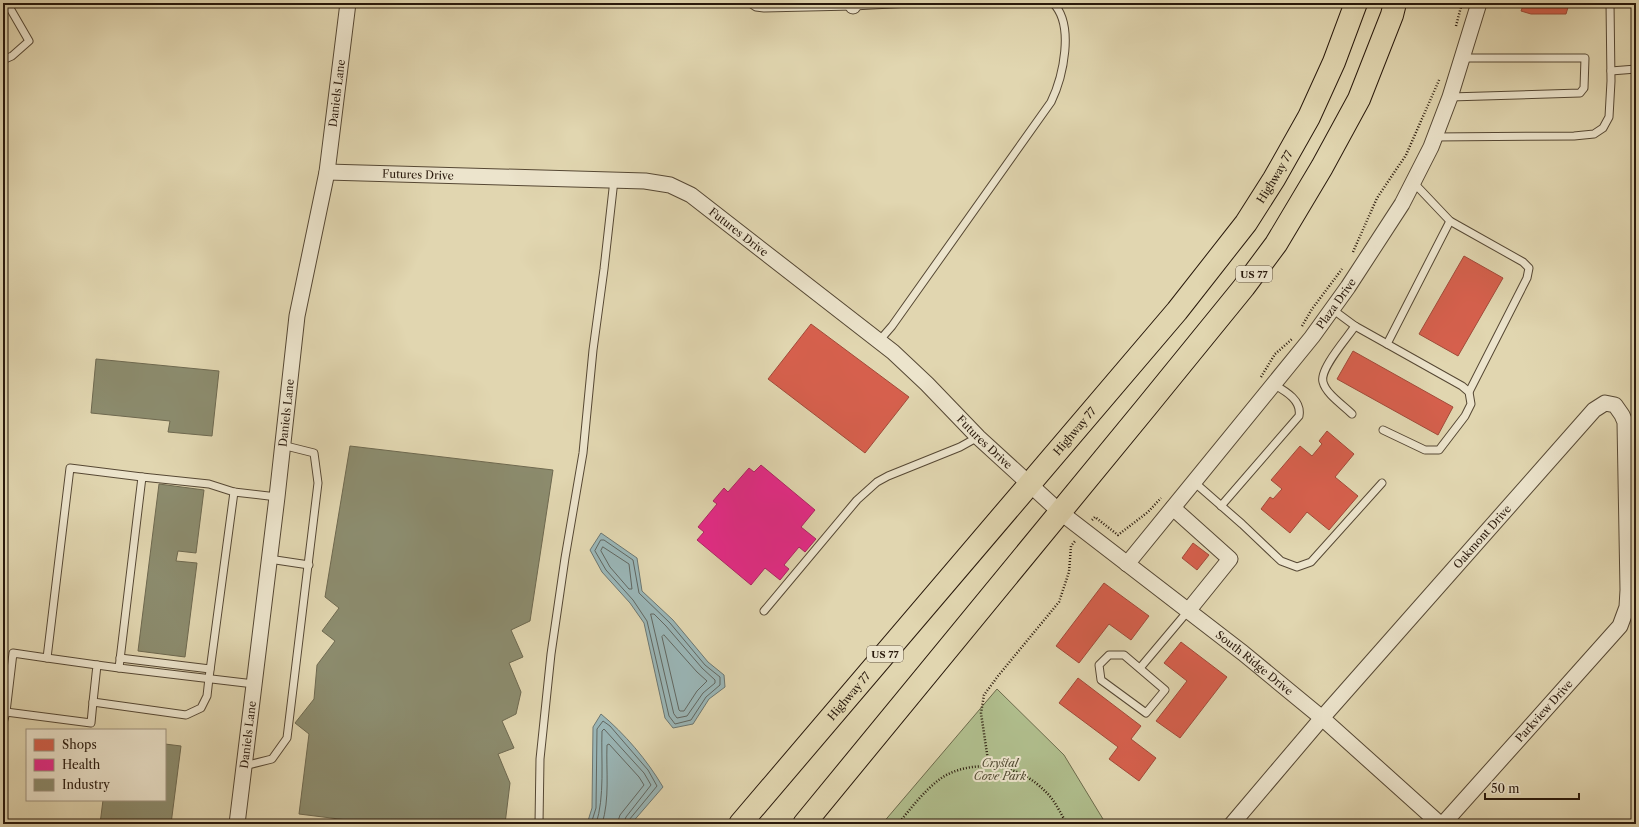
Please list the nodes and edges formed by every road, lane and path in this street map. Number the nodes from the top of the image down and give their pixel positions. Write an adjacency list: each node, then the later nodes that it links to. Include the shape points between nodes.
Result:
1 (7, 3): 14 (lane, via 29,41 12,56)
2 (348, 3): 20 (street, Daniels Lane)
3 (750, 3): 11 (lane, via 764,8)
4 (911, 3): 11 (lane)
5 (1053, 3): 30 (lane, via 1063,17 1065,34 1061,75 1051,102)
6 (1356, 3): 42 (highway, Highway 77 / US 77, via 1334,62 1309,117 1246,223 1176,311)
7 (1396, 3): 48 (highway, US 77, via 1359,99 1276,244 1244,287)
8 (1462, 3): 12 (path)
9 (1479, 3): 13 (street, Plaza Drive)
10 (1610, 3): 16 (lane)
11 (853, 5)
12 (1455, 31)
13 (1462, 58): 18 (street, Plaza Drive); 18 (lane, via 1585,58 1584,88 1580,92)
14 (3, 60)
15 (1636, 70): 16 (lane)
16 (1611, 71): 19 (lane, via 1610,117 1603,128 1594,134)
17 (1442, 74): 24 (path, via 1406,155 1377,198)
18 (1450, 97): 19 (street, Plaza Drive)
19 (1434, 137): 22 (street, Plaza Drive)
20 (327, 172): 21 (street, Futures Drive); 38 (street, Daniels Lane, via 297,316)
21 (614, 180): 30 (street, Futures Drive, via 666,184 692,195); 71 (lane, via 583,453 551,654 540,759)
22 (1413, 182): 23 (lane); 26 (street, Plaza Drive, via 1402,204)
23 (1450, 222): 31 (lane); 34 (lane, via 1523,262 1529,268 1527,278)
24 (1351, 257)
25 (1346, 263): 28 (path)
26 (1332, 309): 27 (lane); 33 (street, Plaza Drive)
27 (1356, 326): 31 (lane); 35 (lane, via 1328,364 1322,381 1328,391)
28 (1301, 328)
29 (1297, 334): 32 (path, via 1275,354)
30 (880, 341): 37 (street, Futures Drive, via 916,373)
31 (1387, 344): 34 (lane)
32 (1258, 381)
33 (1273, 384): 40 (street, Plaza Drive); 46 (lane, via 1291,395 1300,410 1299,416)
34 (1469, 392): 36 (lane, via 1471,404 1465,416 1439,450 1425,450)
35 (1352, 414)
36 (1383, 430)
37 (978, 437): 42 (street, Futures Drive); 54 (lane, via 876,482 857,500)
38 (282, 445): 45 (street, Daniels Lane); 52 (lane, via 314,453 318,483)
39 (142, 477): 43 (lane, via 209,484); 56 (lane, via 70,468); 57 (lane)
40 (1194, 482): 46 (lane); 47 (street, Plaza Drive)
41 (1382, 483): 46 (lane, via 1311,562 1297,567 1281,561)
42 (1030, 484): 48 (street, Futures Drive); 72 (highway, Highway 77 / US 77)
43 (234, 492): 45 (lane); 61 (lane)
44 (1165, 494): 49 (path, via 1148,512 1118,535 1095,517)
45 (277, 497): 50 (street, Daniels Lane)
46 (1221, 506)
47 (1172, 508): 51 (street, Plaza Drive); 55 (street, via 1230,559)
48 (1060, 512): 49 (street, South Ridge Drive); 73 (highway, US 77)
49 (1083, 531): 51 (street, South Ridge Drive); 69 (path, via 1071,546 1070,572 1060,602 984,695 981,714)
50 (269, 559): 52 (lane); 63 (street, Daniels Lane)
51 (1127, 564): 55 (street, South Ridge Drive)
52 (309, 565): 68 (lane, via 287,738 272,759)
53 (1632, 590): 66 (street, Oakmont Drive, via 1625,422 1615,405 1604,403 1594,410); 77 (street, Parkview Drive, via 1620,626)
54 (764, 611)
55 (1188, 611): 60 (lane); 66 (street, South Ridge Drive)
56 (47, 658): 58 (lane); 65 (lane, via 13,653)
57 (120, 658): 59 (lane); 61 (lane)
58 (98, 665): 59 (lane); 64 (lane)
59 (119, 668): 62 (lane)
60 (1140, 668): 60 (lane, via 1165,690 1146,713 1101,680 1099,665 1109,655 1124,655)
61 (210, 669): 62 (lane)
62 (209, 678): 63 (lane); 64 (lane, via 202,708 186,715)
63 (254, 684): 68 (street, Daniels Lane)
64 (93, 702): 65 (lane, via 91,724)
65 (6, 712): 67 (lane)
66 (1322, 718): 76 (street, Oakmont Drive); 77 (street, South Ridge Drive)
67 (3, 723)
68 (244, 766): 70 (street, Daniels Lane)
69 (989, 767): 74 (path, via 960,770 941,778 923,794); 75 (path, via 1007,769 1026,776 1048,794)
70 (236, 824)
71 (539, 824)
72 (740, 824)
73 (804, 824)
74 (898, 824)
75 (1067, 824)
76 (1232, 824)
77 (1442, 824)

